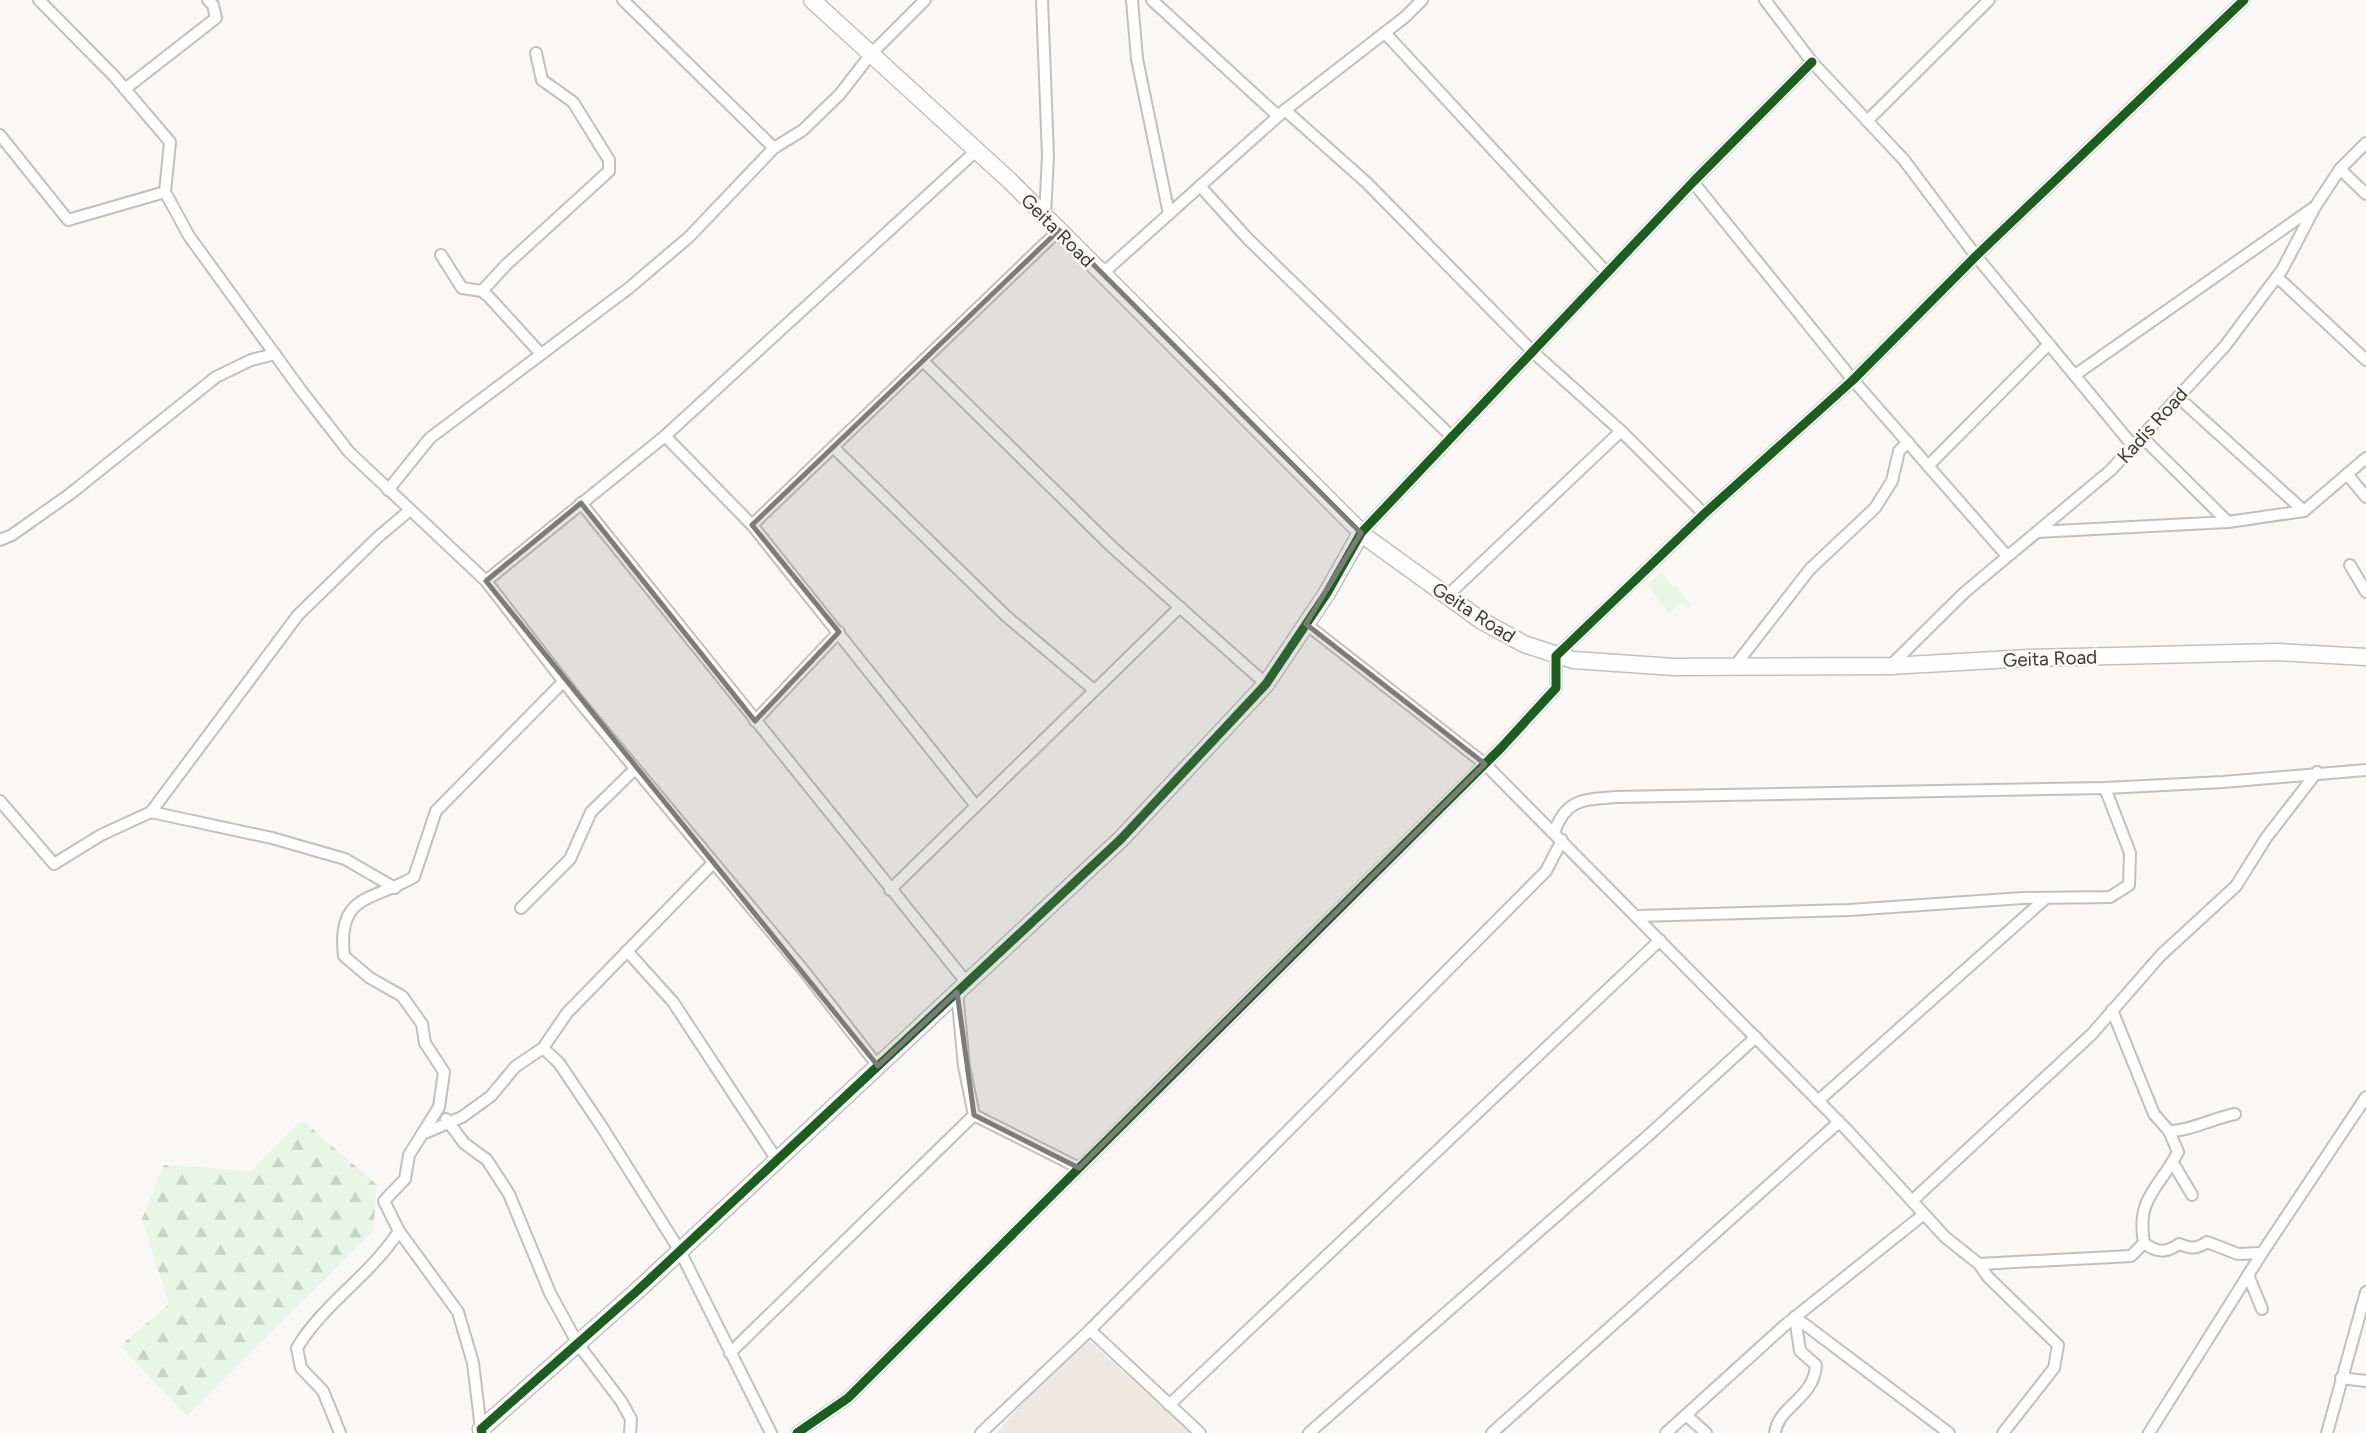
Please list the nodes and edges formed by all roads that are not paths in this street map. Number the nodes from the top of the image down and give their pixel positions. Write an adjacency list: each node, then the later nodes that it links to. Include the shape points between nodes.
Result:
1 (39, 0): 17 (street)
2 (208, 0): 17 (street, via 216,18)
3 (623, 0): 22 (street)
4 (812, 0): 15 (main road, Geita Road)
5 (925, 0): 15 (street)
6 (1042, 0): 31 (street, via 1048,156)
7 (1132, 0): 30 (street, via 1138,58)
8 (1152, 0): 18 (street)
9 (1422, 0): 13 (street)
10 (1765, 0): 16 (street)
11 (1989, 0): 19 (street)
12 (2244, 0): 34 (street)
13 (1385, 33): 18 (street); 35 (street)
14 (536, 53): 38 (street, via 542,80 573,102 609,160 609,170)
15 (871, 54): 22 (street, via 840,94 803,130); 23 (main road, Geita Road)
16 (1812, 62): 19 (street); 25 (street)
17 (125, 89): 27 (street, via 170,142)
18 (1281, 113): 26 (street); 40 (street, via 1367,183)
19 (1867, 121): 34 (street, via 1904,160)
20 (0, 135): 27 (street, via 68,220)
21 (2366, 144): 24 (street, Kadis Road)
22 (774, 148): 42 (street, via 689,237)
23 (977, 150): 31 (main road, Geita Road); 49 (street)
24 (2340, 169): 28 (street); 29 (street, Kadis Road)
25 (1693, 182): 35 (street); 46 (street)
26 (1200, 186): 30 (street); 51 (street, via 1248,239)
27 (164, 192): 41 (street, via 189,236)
28 (2366, 194)
29 (2315, 207): 37 (street, Kadis Road); 45 (street)
30 (1169, 214): 36 (street)
31 (1045, 216): 32 (main road, Geita Road)
32 (1059, 230): 36 (main road, Geita Road); 44 (street)
33 (441, 255): 38 (street, via 462,288)
34 (1976, 256): 39 (street); 46 (street)
35 (1607, 273): 40 (street)
36 (1102, 274): 67 (main road, Geita Road)
37 (2277, 277): 43 (street); 47 (street, Kadis Road, via 2225,346)
38 (482, 291): 42 (street)
39 (2049, 344): 45 (street); 56 (street)
40 (1533, 352): 48 (street); 51 (street)
41 (275, 354): 58 (street, via 349,452); 68 (street, via 216,377 70,494)
42 (541, 354): 58 (street, via 430,438)
43 (2366, 360)
44 (923, 361): 54 (street); 74 (street, via 1112,547)
45 (2075, 375): 53 (street)
46 (1853, 380): 52 (street); 63 (street)
47 (2178, 397): 50 (street, Kadis Road); 62 (street)
48 (1621, 431): 63 (street); 73 (street)
49 (665, 436): 60 (street); 65 (street)
50 (2141, 436): 53 (street, Kadis Road); 64 (street)
51 (1451, 437): 67 (street)
52 (1908, 442): 56 (street); 80 (street, via 1899,451 1892,481 1875,508 1810,569)
53 (2133, 446): 66 (street, Kadis Road, via 2111,471)
54 (833, 447): 65 (street); 83 (street, via 1006,616)
55 (2366, 458): 57 (street)
56 (1929, 465): 69 (street)
57 (2347, 474): 59 (street); 62 (street)
58 (388, 490): 61 (street)
59 (2366, 498)
60 (581, 503): 71 (street); 84 (street)
61 (410, 511): 71 (street); 92 (street, via 299,615)
62 (2304, 512): 64 (street)
63 (1704, 513): 77 (street)
64 (2228, 522): 66 (street)
65 (752, 525): 76 (street)
66 (2037, 532): 69 (street, Kadis Road)
67 (1361, 533): 73 (main road, Geita Road); 75 (main road)
68 (0, 540)
69 (2007, 556): 79 (street, Kadis Road)
70 (2350, 565): 72 (street)
71 (486, 581): 81 (street)
72 (2366, 592)
73 (1447, 596): 77 (main road, Geita Road, via 1513,639)
74 (1180, 607): 82 (street); 83 (street)
75 (1307, 624): 82 (main road); 85 (street)
76 (839, 632): 84 (street); 91 (street)
77 (1556, 656): 80 (main road, Geita Road, via 1674,667); 85 (street, via 1556,688)
78 (2366, 657): 79 (main road, Geita Road, via 2277,652)
79 (1890, 666): 80 (main road, Geita Road)
80 (1734, 667)
81 (564, 681): 86 (street); 95 (street, via 436,811 414,877)
82 (1266, 684): 102 (main road, via 1121,839)
83 (1094, 690): 91 (street)
84 (755, 721): 96 (street)
85 (1485, 764): 93 (street); 118 (street)
86 (635, 769): 94 (street); 98 (street, via 591,812 569,859)
87 (2366, 769): 88 (street)
88 (2317, 772): 89 (street); 103 (street, via 2236,886 2161,955)
89 (2105, 788): 93 (street, via 1579,800 1562,812); 97 (street, via 2130,853 2129,885 2110,897)
90 (0, 801): 92 (street, via 54,864)
91 (976, 806): 96 (street)
92 (150, 812): 95 (street, via 345,859)
93 (1558, 836): 99 (street); 131 (street, via 1546,871)
94 (713, 863): 101 (street); 106 (street)
95 (395, 888): 109 (street, via 365,898 349,911 341,930 344,956 402,996 422,1024 425,1043 444,1072)
96 (890, 890): 102 (street)
97 (2046, 898): 99 (street); 108 (street)
98 (521, 908)
99 (1637, 916): 100 (street)
100 (1660, 940): 104 (street); 136 (street)
101 (627, 951): 105 (street, via 567,1013); 116 (street, via 673,1002)
102 (962, 988): 106 (main road); 111 (street, via 964,1066)
103 (2112, 1010): 114 (street, via 2154,1114); 120 (street, via 2092,1034)
104 (1756, 1037): 108 (street); 145 (street)
105 (543, 1048): 112 (street, via 515,1067 491,1096); 124 (street, via 559,1063)
106 (878, 1066): 116 (main road)
107 (2366, 1097): 125 (street)
108 (1818, 1101): 113 (street)
109 (439, 1107): 112 (street); 115 (street)
110 (2235, 1114): 114 (street)
111 (974, 1115): 118 (street); 133 (street)
112 (448, 1122): 115 (street); 132 (street, via 464,1143 487,1160 509,1194 550,1293)
113 (1839, 1122): 120 (street); 146 (street)
114 (2169, 1131): 117 (street, via 2178,1152)
115 (422, 1135): 122 (street, via 409,1155 405,1179 384,1201)
116 (777, 1160): 124 (main road)
117 (2173, 1163): 119 (street); 123 (street, via 2144,1201)
118 (1079, 1168): 142 (street, via 848,1398)
119 (2192, 1195)
120 (1912, 1201): 121 (street)
121 (1924, 1214): 126 (street); 130 (street)
122 (399, 1231): 138 (street, via 458,1312 473,1363); 139 (street, via 354,1286 308,1328 297,1348 301,1368 323,1391)
123 (2144, 1242): 125 (street, via 2154,1250 2169,1251 2179,1244 2199,1247 2207,1241 2238,1254); 126 (street, via 2131,1256)
124 (680, 1251): 132 (main road); 133 (street)
125 (2262, 1252): 127 (street)
126 (1979, 1264): 151 (street, via 2058,1345 2054,1368)
127 (2248, 1275): 129 (street); 152 (street)
128 (2366, 1292): 134 (street)
129 (2262, 1309)
130 (1795, 1317): 137 (street); 149 (street, via 1800,1351 1816,1366 1815,1378 1776,1425); 150 (street)
131 (1090, 1329): 136 (street); 143 (street)
132 (578, 1344): 138 (main road); 140 (street, via 621,1401 631,1419)
133 (730, 1353): 141 (street)
134 (2341, 1378): 135 (street); 153 (street)
135 (2366, 1381)
136 (1169, 1405): 144 (street)
137 (1686, 1415): 147 (street); 148 (street)
138 (482, 1431)
139 (340, 1433)
140 (631, 1433)
141 (771, 1433)
142 (797, 1433)
143 (981, 1433)
144 (1200, 1433)
145 (1309, 1433)
146 (1492, 1433)
147 (1666, 1433)
148 (1706, 1433)
149 (1775, 1433)
150 (1949, 1433)
151 (2003, 1433)
152 (2149, 1433)
153 (2327, 1433)

